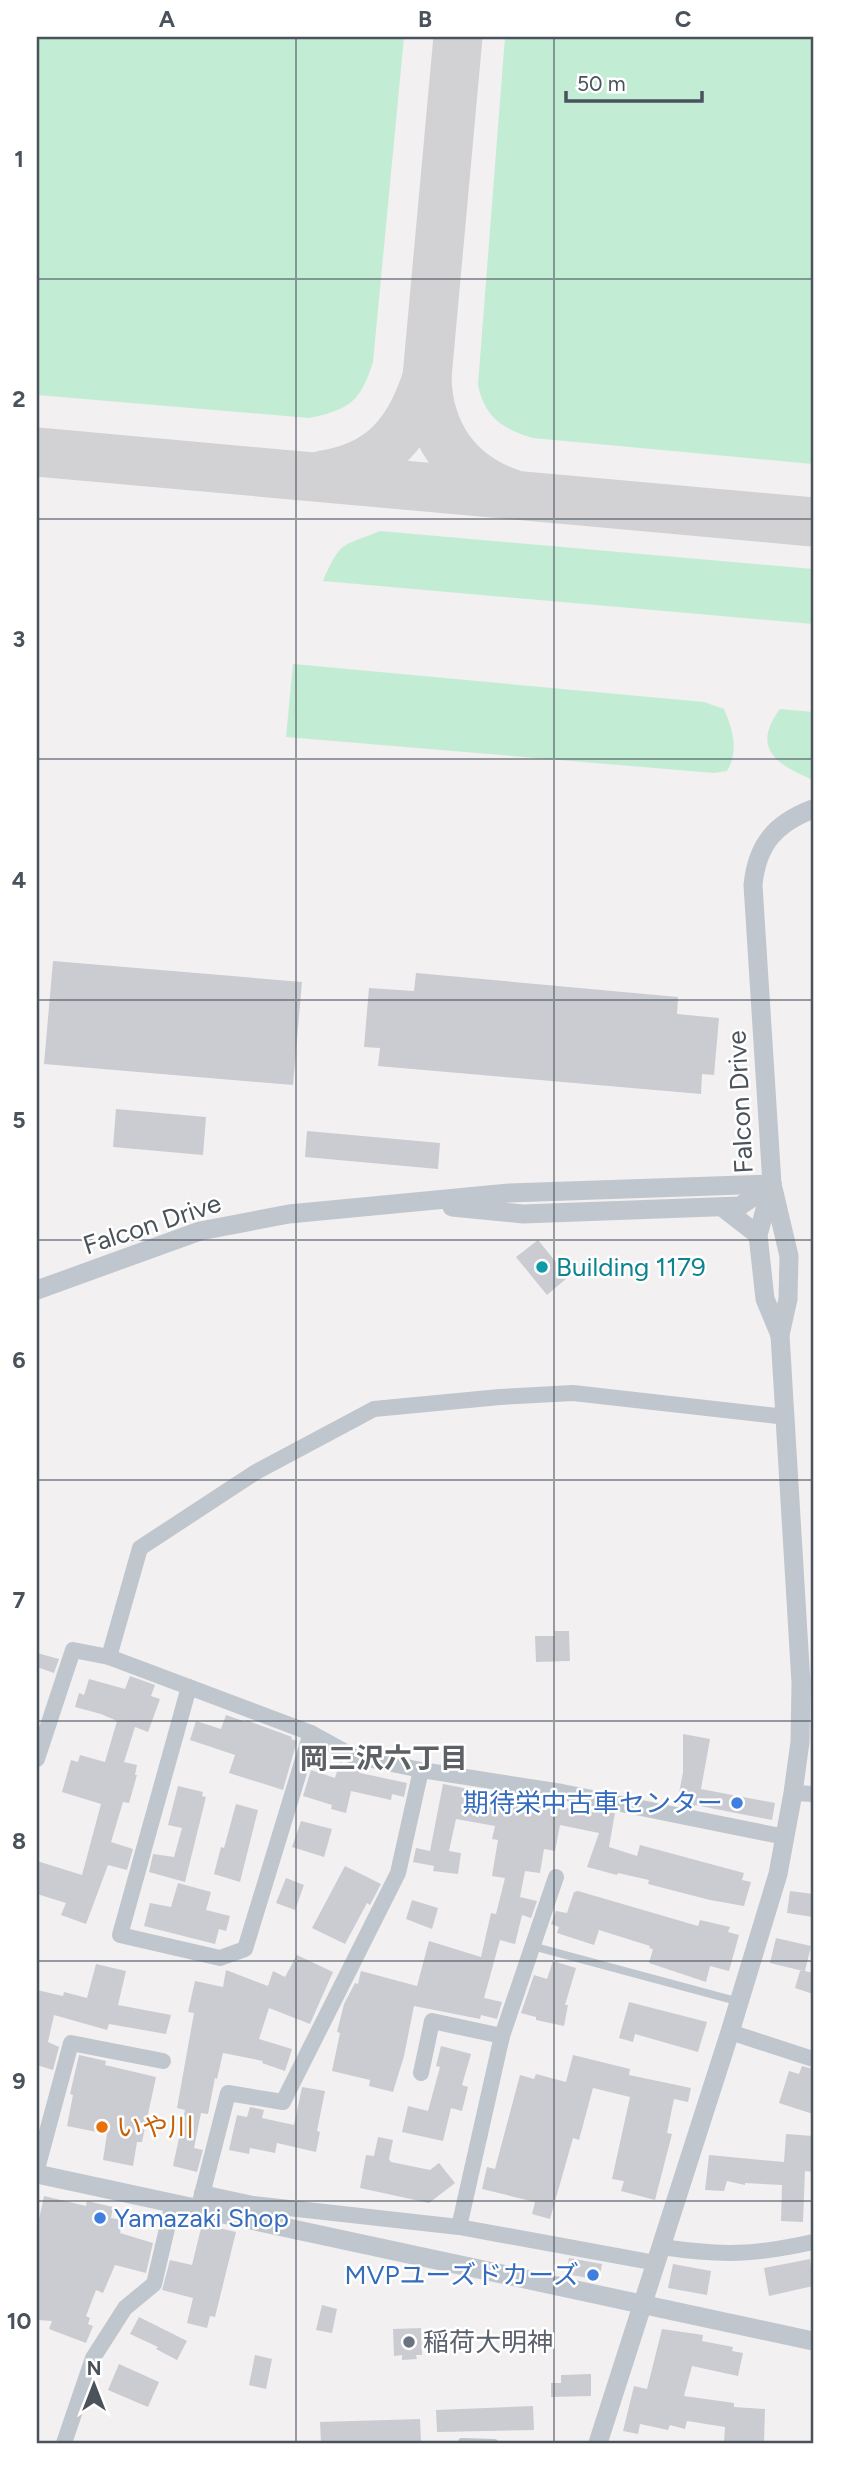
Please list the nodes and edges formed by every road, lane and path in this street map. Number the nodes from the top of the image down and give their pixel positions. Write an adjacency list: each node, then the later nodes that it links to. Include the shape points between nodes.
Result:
1 (813, 808): 2 (street, Falcon Drive, via 777,829 762,847 754,867)
2 (772, 1184): 3 (street, Falcon Drive, via 509,1193); 4 (street, Falcon Drive, via 740,1206); 5 (street); 7 (street, via 789,1256 788,1299)
3 (410, 1202): 4 (street, Falcon Drive, via 523,1214); 6 (street, Falcon Drive, via 289,1214 200,1231)
4 (723, 1207): 5 (street)
5 (758, 1235): 7 (street, via 765,1299)
6 (37, 1290)
7 (780, 1335): 8 (street)
8 (786, 1417): 9 (street, via 573,1393 374,1409 256,1472 140,1548); 14 (street)
9 (109, 1657): 10 (street); 12 (street, via 73,1650)
10 (190, 1687): 11 (street); 11 (street, via 120,1934 220,1958 245,1949)
11 (311, 1733): 13 (street, via 353,1756)
12 (37, 1759)
13 (421, 1770): 15 (street, via 562,1792); 26 (street, via 398,1873 283,2102 228,2093)
14 (803, 1793): 15 (street)
15 (785, 1837): 18 (street)
16 (556, 1877): 17 (street)
17 (532, 1946): 18 (lane); 20 (street)
18 (740, 2002): 19 (street)
19 (730, 2032): 21 (street); 30 (street)
20 (502, 2036): 23 (street, via 432,2021); 28 (street)
21 (813, 2059)
22 (163, 2061): 24 (street, via 71,2043)
23 (421, 2073)
24 (37, 2169)
25 (37, 2174): 27 (street)
26 (200, 2202): 27 (street); 28 (street); 31 (street)
27 (173, 2203): 34 (street, via 154,2284 125,2308 93,2358)
28 (459, 2227): 30 (street)
29 (813, 2242): 30 (street, via 769,2252)
30 (659, 2255): 31 (street)
31 (642, 2305): 32 (street); 36 (street)
32 (813, 2341)
33 (461, 2442): 35 (lane)
34 (64, 2443)
35 (494, 2443)
36 (598, 2443)

